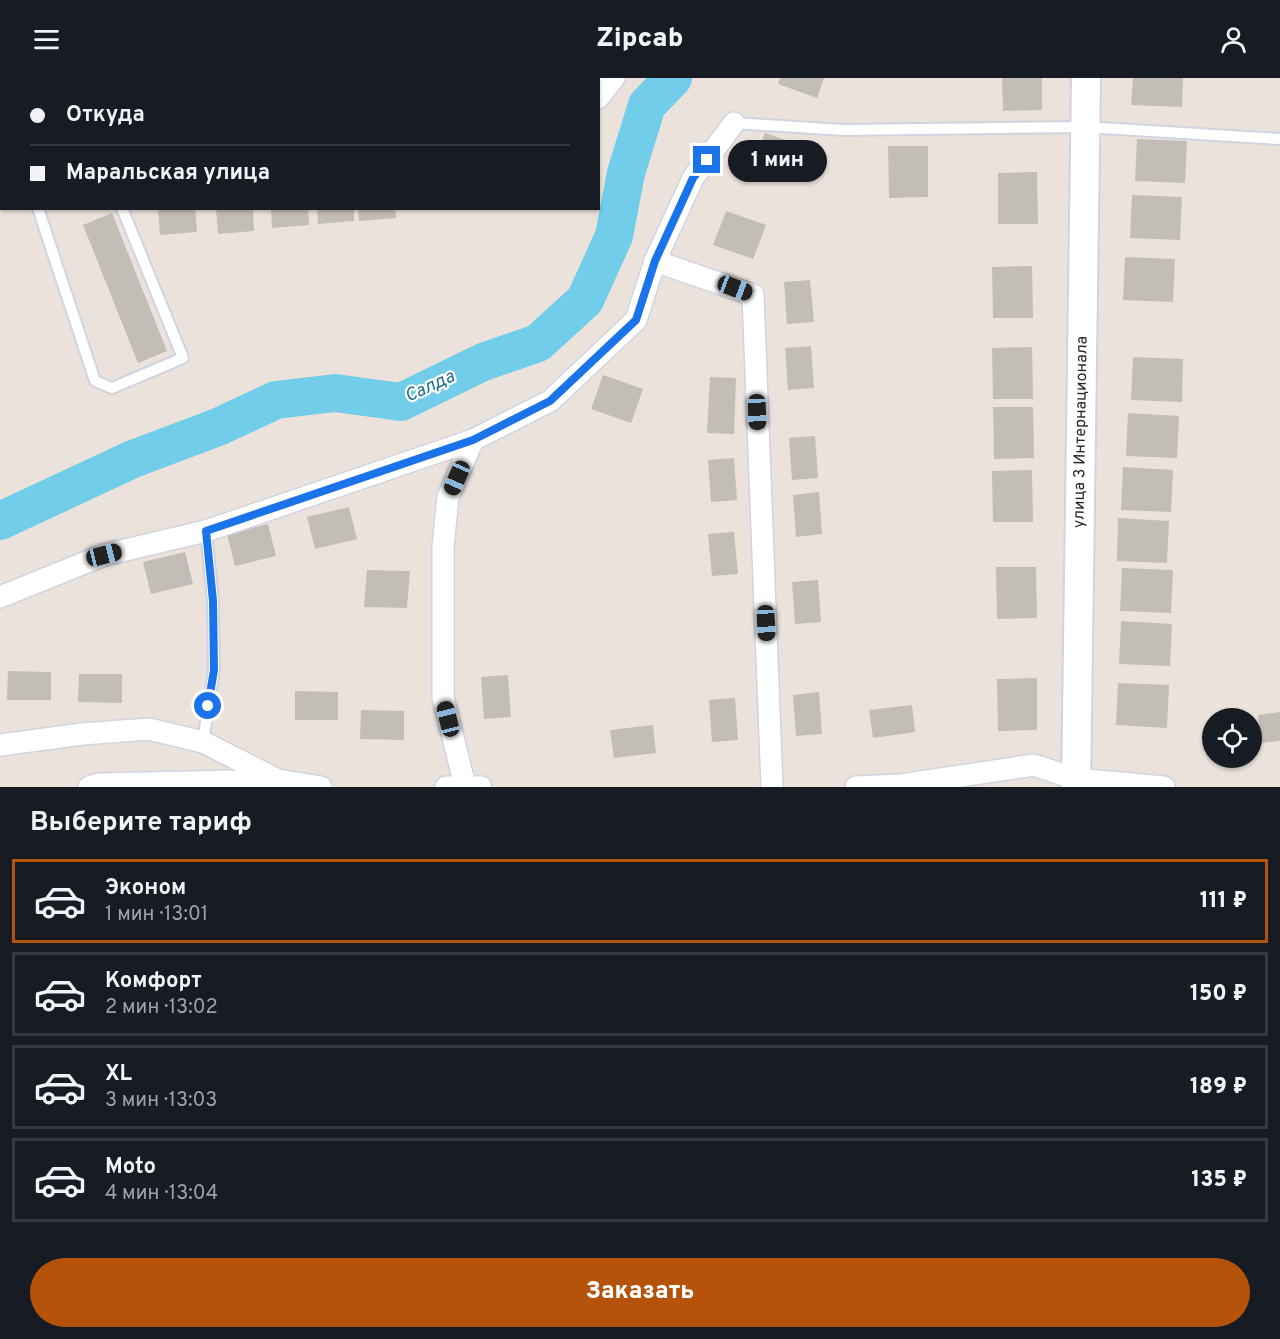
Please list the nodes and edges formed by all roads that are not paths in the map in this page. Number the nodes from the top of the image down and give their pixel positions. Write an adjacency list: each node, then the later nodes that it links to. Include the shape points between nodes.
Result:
1 (614, 78): 3 (street)
2 (1086, 78): 5 (main road, улица 3 Интернационала)
3 (600, 96)
4 (734, 123): 5 (lane, via 844,130); 9 (street, via 693,178)
5 (1085, 127): 6 (lane); 16 (main road, улица 3 Интернационала)
6 (1280, 139)
7 (39, 210): 8 (lane, via 95,381 112,387 183,358)
8 (123, 210)
9 (655, 261): 10 (street, via 636,320 550,401); 20 (street, via 753,295)
10 (473, 440): 11 (street); 19 (street, via 448,497 442,547 443,697)
11 (206, 531): 12 (street, via 104,555); 13 (lane, via 214,670)
12 (0, 597)
13 (203, 742): 14 (street, via 149,729); 15 (street)
14 (0, 745)
15 (278, 780): 17 (street); 18 (street)
16 (1076, 783): 21 (street, via 1035,765 901,785); 22 (street)
17 (89, 787)
18 (321, 787)
19 (464, 787)
20 (772, 787)
21 (856, 787)
22 (1164, 787)

